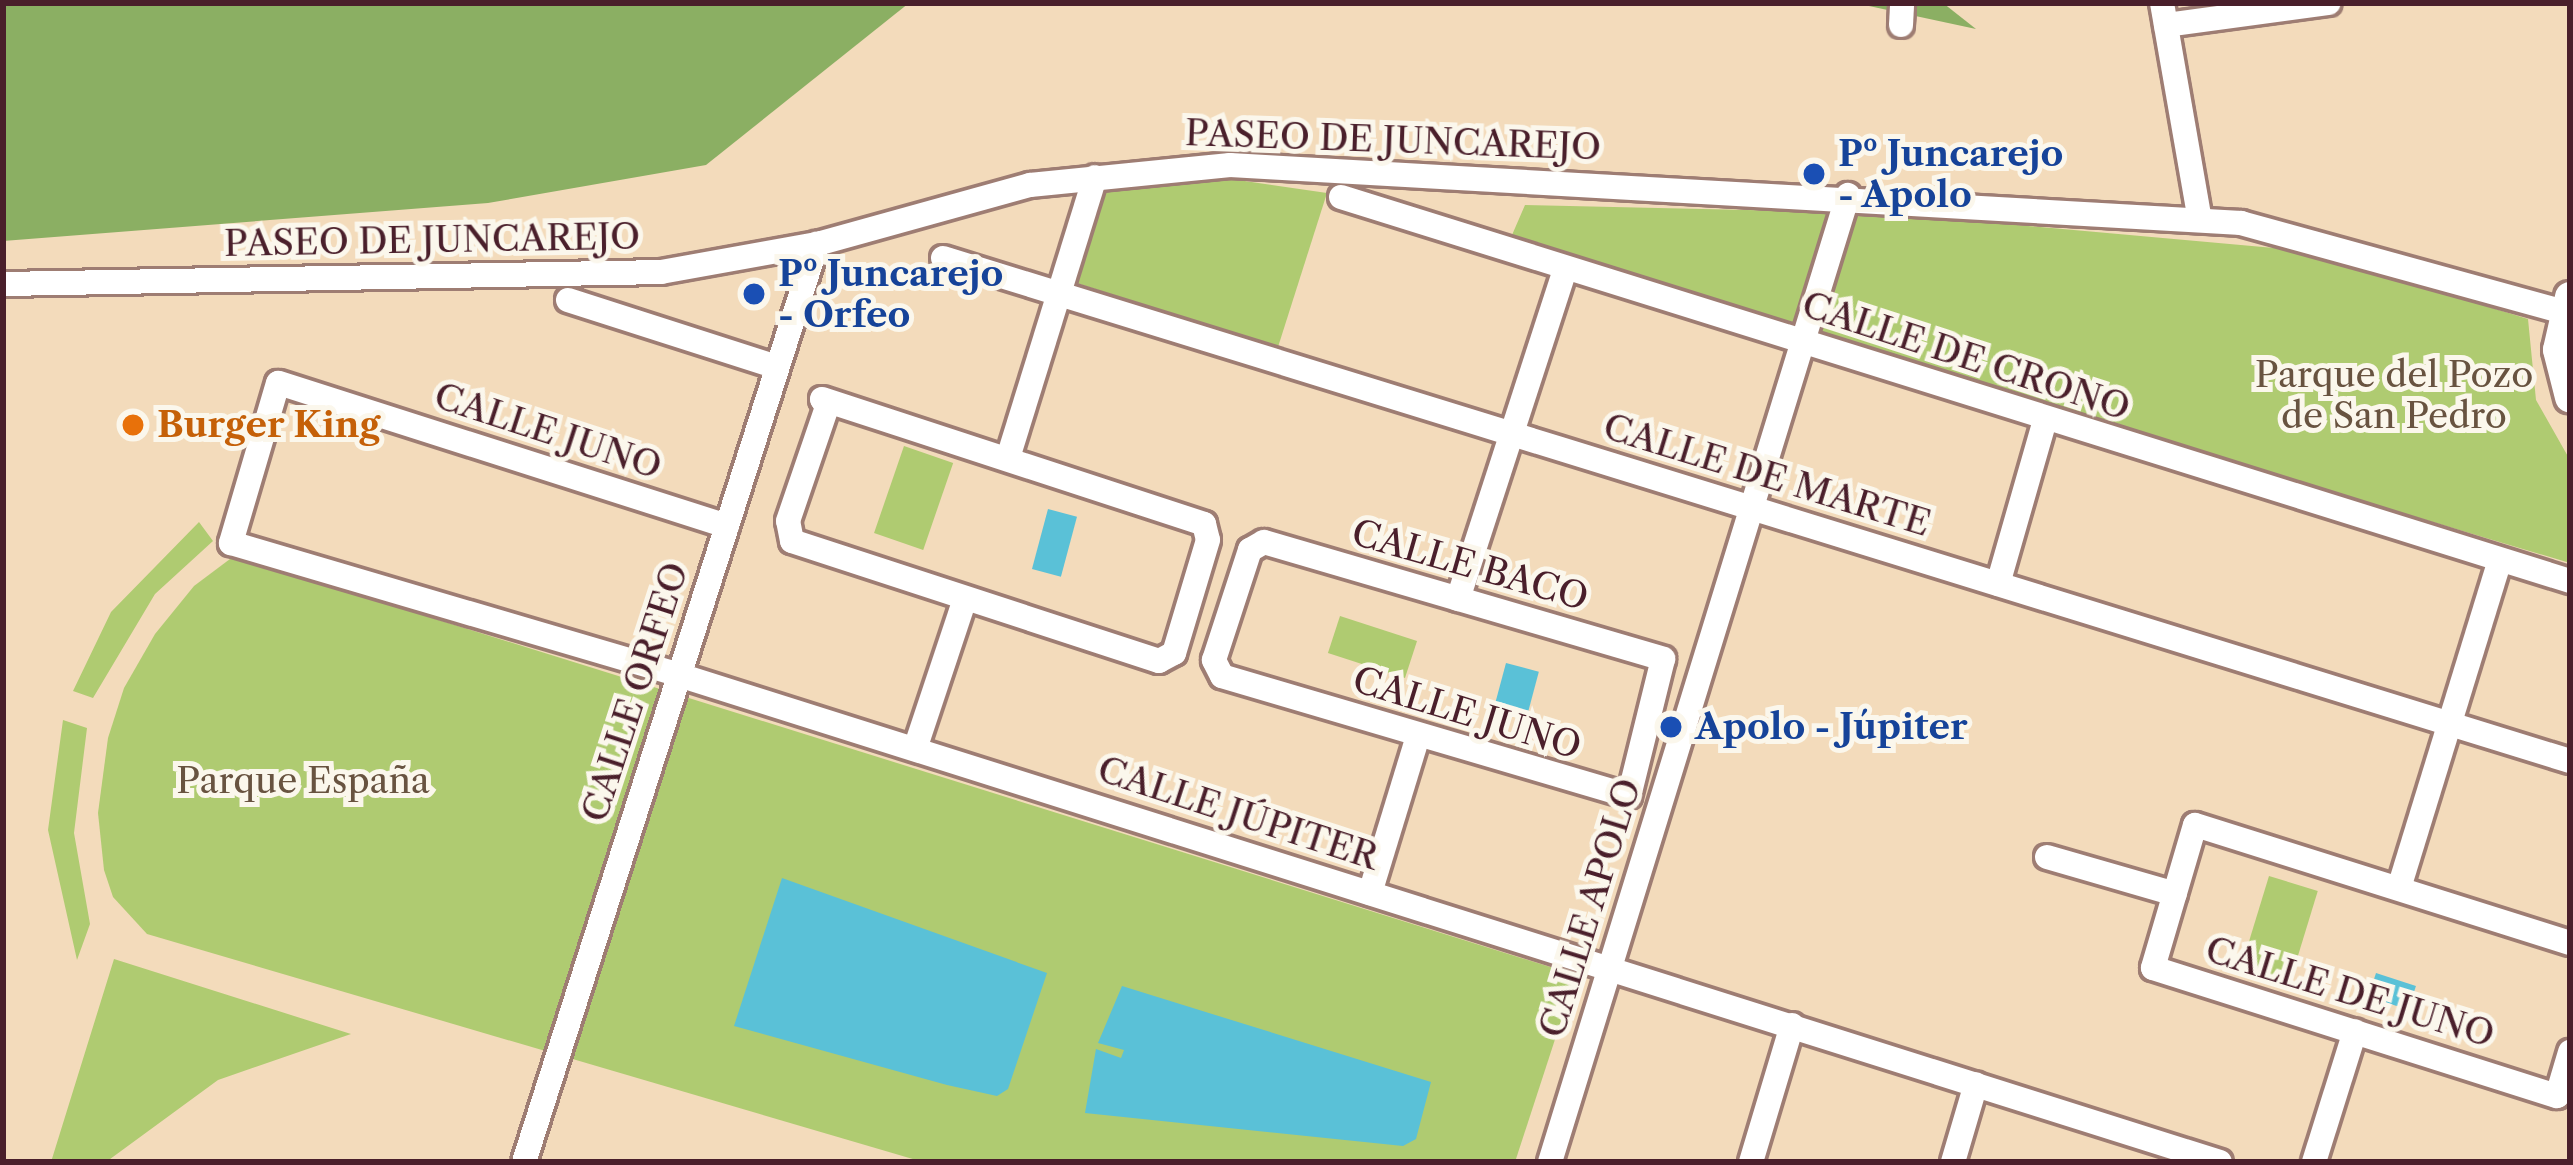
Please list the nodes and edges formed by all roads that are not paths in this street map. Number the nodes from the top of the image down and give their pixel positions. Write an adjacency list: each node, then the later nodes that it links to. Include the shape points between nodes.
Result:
1 (2329, 3): 2 (street)
2 (2164, 14): 6 (street)
3 (1095, 177): 4 (street, PASEO DE JUNCAREJO, via 1230,165); 7 (street, PASEO DE JUNCAREJO, via 956,200); 11 (street)
4 (1848, 195): 6 (street, PASEO DE JUNCAREJO); 14 (street, CALLE APOLO)
5 (1341, 197): 9 (street, CALLE DE CRONO)
6 (2200, 220): 13 (street, PASEO DE JUNCAREJO, via 2287,230)
7 (817, 244): 10 (street, PASEO DE JUNCAREJO, via 718,266 582,279); 15 (street, CALLE ORFEO)
8 (943, 258): 11 (street, CALLE DE MARTE)
9 (1565, 269): 14 (street, CALLE DE CRONO); 18 (street)
10 (3, 284)
11 (1059, 294): 18 (street, CALLE DE MARTE); 19 (street)
12 (568, 300): 15 (street)
13 (2567, 305): 16 (street, via 2558,350)
14 (1805, 344): 17 (street, CALLE DE CRONO); 20 (street, CALLE APOLO)
15 (777, 367): 21 (street, CALLE ORFEO)
16 (2570, 397)
17 (2045, 420): 23 (street, CALLE DE CRONO); 25 (street)
18 (1512, 433): 20 (street, CALLE DE MARTE); 27 (street)
19 (1008, 458): 26 (street, via 822,399 826,407 788,520 791,541); 26 (street, via 1194,519 1208,540 1174,653 1159,661)
20 (1753, 508): 25 (street, CALLE DE MARTE); 41 (street, CALLE APOLO)
21 (727, 526): 22 (street, CALLE JUNO, via 278,383); 29 (street, CALLE ORFEO)
22 (231, 543): 29 (street, CALLE JÚPITER)
23 (2500, 560): 24 (street, CALLE DE CRONO); 31 (street)
24 (2570, 581)
25 (1998, 584): 31 (street, CALLE DE MARTE)
26 (965, 599): 33 (street)
27 (1458, 599): 28 (street, CALLE BACO); 30 (street, CALLE BACO, via 1264,542 1250,550 1214,659)
28 (1656, 656): 35 (street, CALLE APOLO, via 1665,673)
29 (679, 675): 33 (street, CALLE JÚPITER); 46 (street, CALLE ORFEO)
30 (1222, 676): 32 (street, CALLE JUNO)
31 (2452, 724): 34 (street, CALLE DE MARTE); 37 (street)
32 (1418, 736): 35 (street, CALLE JUNO); 38 (street)
33 (915, 749): 38 (street, CALLE JÚPITER)
34 (2570, 761)
35 (1622, 799)
36 (2047, 857): 39 (street)
37 (2399, 888): 39 (street, CALLE DE JUNO, via 2195,825); 40 (street)
38 (1370, 893): 41 (street, CALLE JÚPITER)
39 (2175, 894): 43 (street, CALLE DE JUNO, via 2153,968)
40 (2570, 943)
41 (1608, 967): 42 (street, CALLE JÚPITER); 47 (street, CALLE APOLO)
42 (1792, 1025): 45 (street, CALLE JÚPITER); 48 (street)
43 (2355, 1030): 44 (street, CALLE DE JUNO, via 2557,1096); 51 (street)
44 (2570, 1052)
45 (1976, 1084): 49 (street); 50 (street, CALLE JÚPITER)
46 (524, 1162)
47 (1550, 1162)
48 (1751, 1162)
49 (1953, 1162)
50 (2220, 1162)
51 (2314, 1162)

